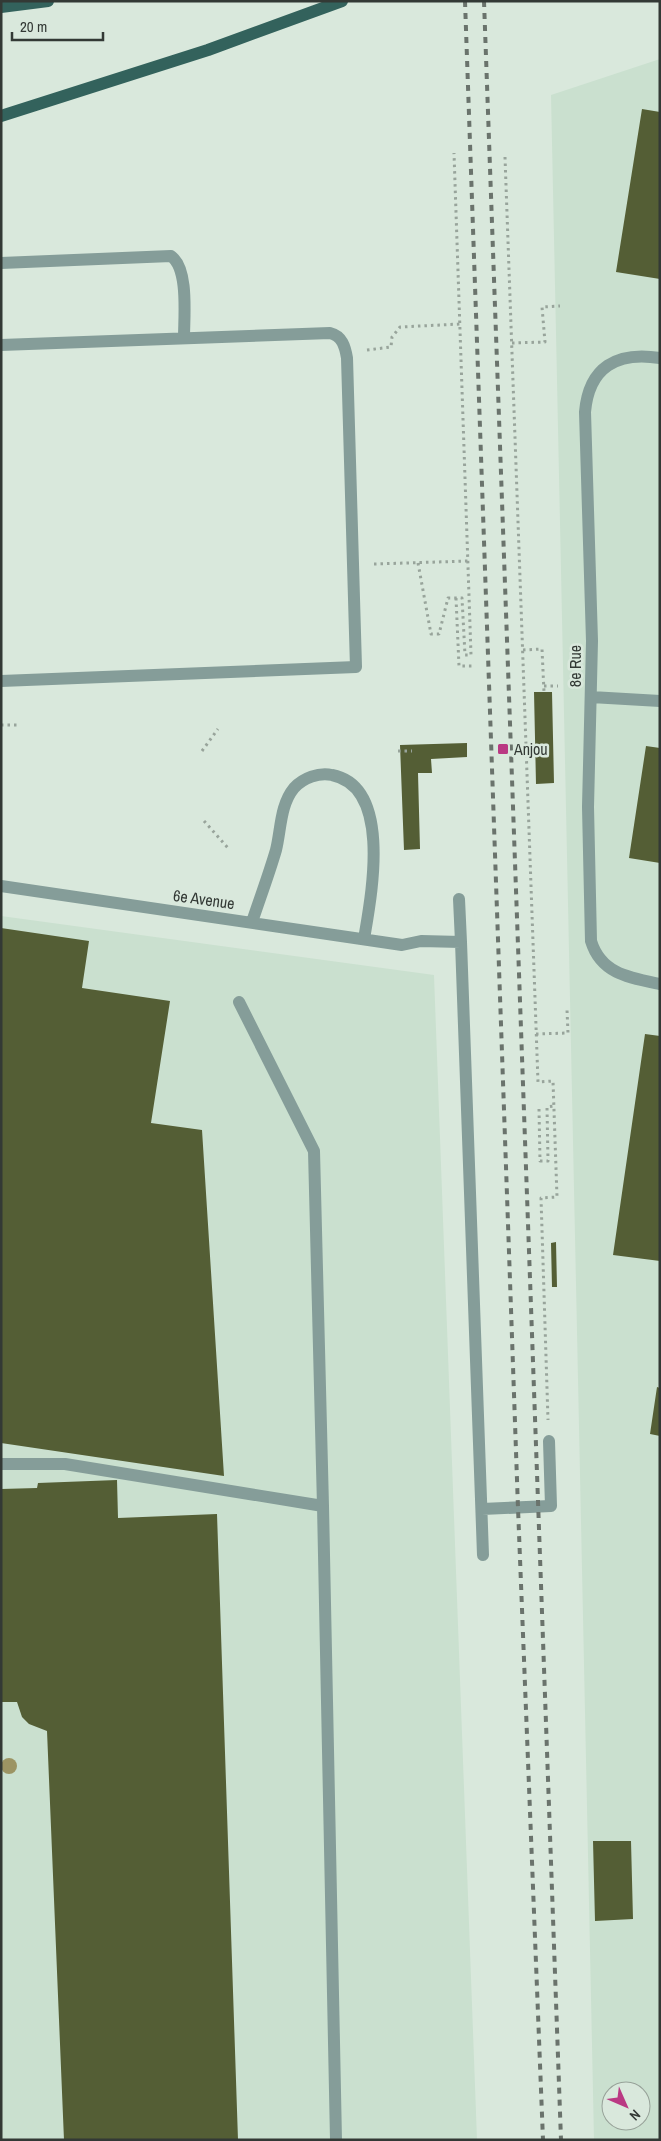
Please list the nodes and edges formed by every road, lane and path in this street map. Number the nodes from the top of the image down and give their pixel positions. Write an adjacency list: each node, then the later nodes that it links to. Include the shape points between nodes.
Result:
1 (48, 1): 3 (main road)
2 (342, 1): 4 (main road, via 226,44)
3 (1, 8)
4 (1, 116)
5 (454, 153): 9 (path)
6 (506, 157): 11 (path)
7 (1, 263): 10 (street, via 171,256 182,271)
8 (560, 306): 11 (path, via 542,307 545,342)
9 (460, 324): 13 (path, via 400,328 392,337); 15 (path)
10 (184, 338): 12 (street); 21 (street, via 330,333 341,340 346,358 356,667)
11 (512, 343): 19 (path)
12 (1, 345)
13 (391, 347)
14 (660, 358): 25 (street, 8e Rue, via 628,356 603,369 588,393 585,412)
15 (468, 561): 17 (path); 18 (path, via 472,655 465,655 462,598)
16 (398, 563): 17 (path)
17 (418, 563): 18 (path, via 432,634 439,634 448,598)
18 (456, 598): 20 (path, via 459,666)
19 (523, 650): 22 (path, via 542,649); 43 (path)
20 (474, 666)
21 (1, 680)
22 (544, 686): 23 (path); 24 (path)
23 (558, 686)
24 (544, 692)
25 (591, 696): 26 (street); 40 (street, 8e Rue, via 588,807 590,932 594,950 604,965 619,975)
26 (660, 701)
27 (1, 725): 28 (path)
28 (18, 725)
29 (218, 730): 30 (path)
30 (202, 751)
31 (398, 751): 32 (path)
32 (412, 751)
33 (204, 821): 34 (path)
34 (228, 848)
35 (1, 886): 37 (street, 6e Avenue)
36 (459, 899): 39 (street)
37 (252, 922): 38 (street, 6e Avenue); 38 (street, via 289,795 301,782 328,774 348,781 356,789 368,806 371,819 373,862)
38 (364, 939): 39 (street, 6e Avenue, via 402,945)
39 (461, 942): 49 (street)
40 (660, 984)
41 (239, 1002): 48 (street, via 314,1151)
42 (567, 1010): 43 (path, via 568,1033)
43 (536, 1034): 44 (path, via 538,1082 553,1081)
44 (554, 1106): 45 (path, via 547,1107 548,1160 540,1161); 46 (path, via 557,1197 542,1198)
45 (539, 1110)
46 (549, 1441): 49 (street, via 551,1506)
47 (1, 1464): 48 (street, via 65,1464)
48 (323, 1506): 51 (street)
49 (482, 1509): 50 (street)
50 (483, 1556)
51 (336, 2140)

